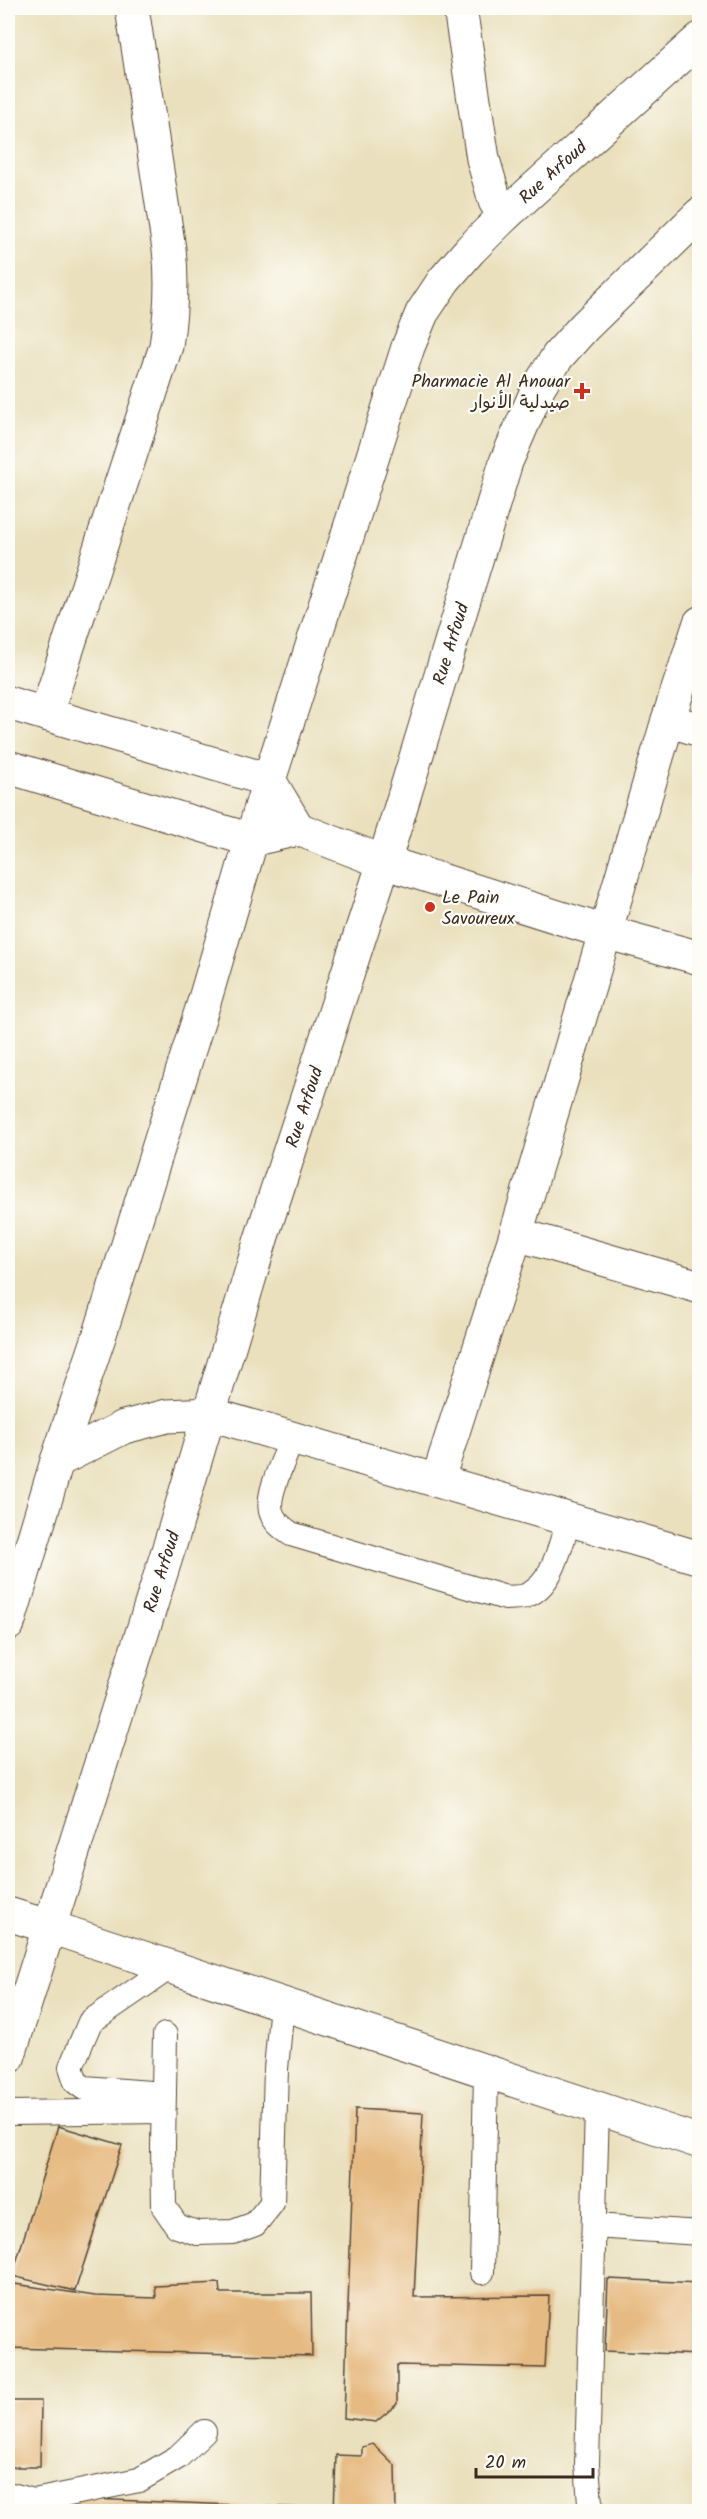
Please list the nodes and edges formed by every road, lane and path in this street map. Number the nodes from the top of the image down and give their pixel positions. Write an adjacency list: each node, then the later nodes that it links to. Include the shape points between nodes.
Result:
1 (132, 8): 8 (street, via 173,279 171,312 166,346)
2 (460, 8): 4 (street, via 483,159 495,201)
3 (699, 39): 4 (street, Rue Arfoud)
4 (504, 216): 12 (street, Rue Arfoud, via 444,280 422,313)
5 (695, 228): 15 (street, Rue Arfoud, via 584,327 558,356 539,386 506,462)
6 (699, 623): 9 (street)
7 (8, 703): 8 (street)
8 (46, 714): 12 (street)
9 (668, 720): 10 (street); 16 (street)
10 (699, 730)
11 (8, 767): 14 (street)
12 (268, 780): 13 (street); 14 (street, Rue Arfoud)
13 (298, 829): 14 (street); 15 (street)
14 (251, 840): 22 (street, Rue Arfoud, via 206,999)
15 (384, 862): 16 (street); 20 (street, Rue Arfoud, via 261,1239)
16 (605, 932): 17 (street); 18 (street)
17 (699, 958)
18 (516, 1234): 19 (street); 23 (street)
19 (699, 1287)
20 (210, 1414): 21 (street); 22 (street, via 167,1416 124,1427); 28 (street, Rue Arfoud)
21 (293, 1437): 23 (street); 24 (lane, via 270,1498 271,1513 291,1534 506,1598 525,1596 541,1586 551,1571)
22 (57, 1461): 26 (street, Rue Arfoud)
23 (438, 1479): 24 (street)
24 (569, 1519): 25 (street)
25 (699, 1558)
26 (8, 1624)
27 (8, 1914): 28 (street)
28 (50, 1927): 29 (street); 32 (street, Rue Arfoud)
29 (170, 1967): 30 (street); 34 (lane, via 90,2022 71,2067 76,2082 84,2088)
30 (282, 2004): 33 (street); 34 (lane, via 272,2203 255,2224 233,2232 197,2234 177,2226 164,2207)
31 (165, 2035): 34 (lane)
32 (8, 2058)
33 (486, 2072): 35 (street); 40 (lane)
34 (164, 2103): 36 (lane)
35 (597, 2108): 37 (street); 38 (lane)
36 (8, 2113)
37 (699, 2142)
38 (594, 2226): 39 (lane); 43 (lane, via 587,2464 590,2503)
39 (699, 2233)
40 (482, 2272)
41 (204, 2432): 42 (lane, via 178,2457 139,2480 34,2501)
42 (8, 2494)
43 (595, 2511)

